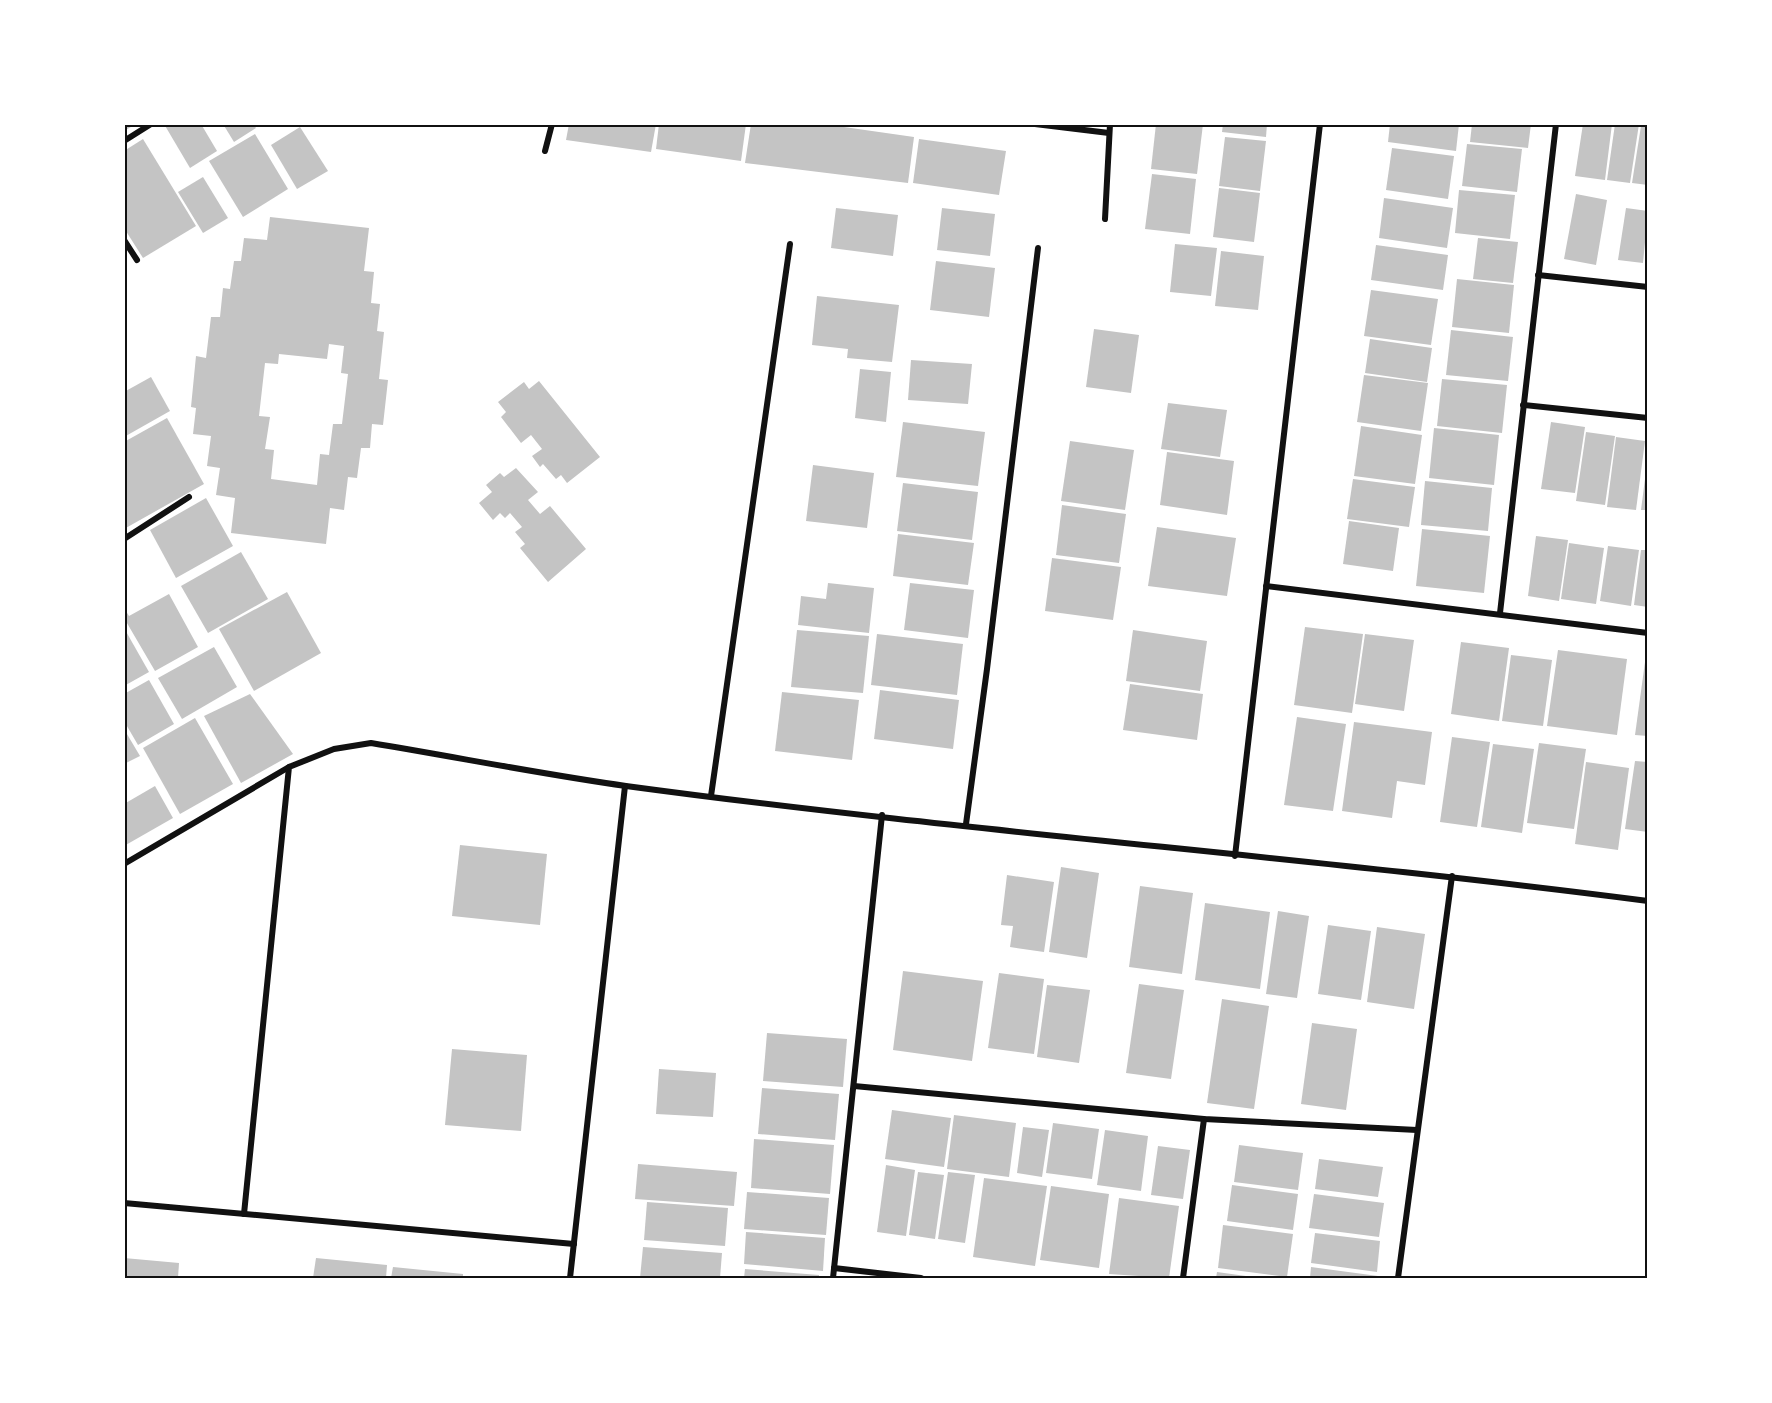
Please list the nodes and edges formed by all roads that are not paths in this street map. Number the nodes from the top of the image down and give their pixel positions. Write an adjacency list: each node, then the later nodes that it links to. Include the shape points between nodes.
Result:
1 (151, 124): 8 (street)
2 (552, 124): 9 (street)
3 (1035, 124): 7 (street)
4 (1110, 124): 7 (street)
5 (1320, 124): 21 (street)
6 (1556, 124): 15 (street)
7 (1109, 133): 10 (street)
8 (124, 141)
9 (545, 151)
10 (1105, 219)
11 (124, 240): 14 (street)
12 (790, 244): 26 (street)
13 (1038, 248): 28 (street)
14 (137, 260)
15 (1538, 275): 16 (street); 17 (street)
16 (1647, 287)
17 (1523, 405): 18 (street); 22 (street)
18 (1647, 418)
19 (189, 497): 20 (street)
20 (124, 539)
21 (1266, 586): 22 (street); 29 (street)
22 (1500, 613): 23 (street)
23 (1647, 633)
24 (289, 767): 25 (street, via 334,749 371,743); 30 (street); 37 (street)
25 (624, 786): 26 (street); 38 (street)
26 (711, 796): 27 (street)
27 (882, 815): 28 (street); 33 (street)
28 (966, 824): 29 (street)
29 (1235, 855): 31 (street)
30 (124, 864)
31 (1452, 876): 32 (street); 35 (street)
32 (1647, 901)
33 (854, 1086): 34 (street); 39 (street)
34 (1204, 1119): 35 (street); 43 (street)
35 (1417, 1130): 44 (street)
36 (124, 1203): 37 (street)
37 (244, 1214): 38 (street)
38 (574, 1244): 40 (street)
39 (834, 1268): 41 (street); 42 (street)
40 (570, 1278)
41 (833, 1278)
42 (921, 1278)
43 (1183, 1278)
44 (1398, 1278)

